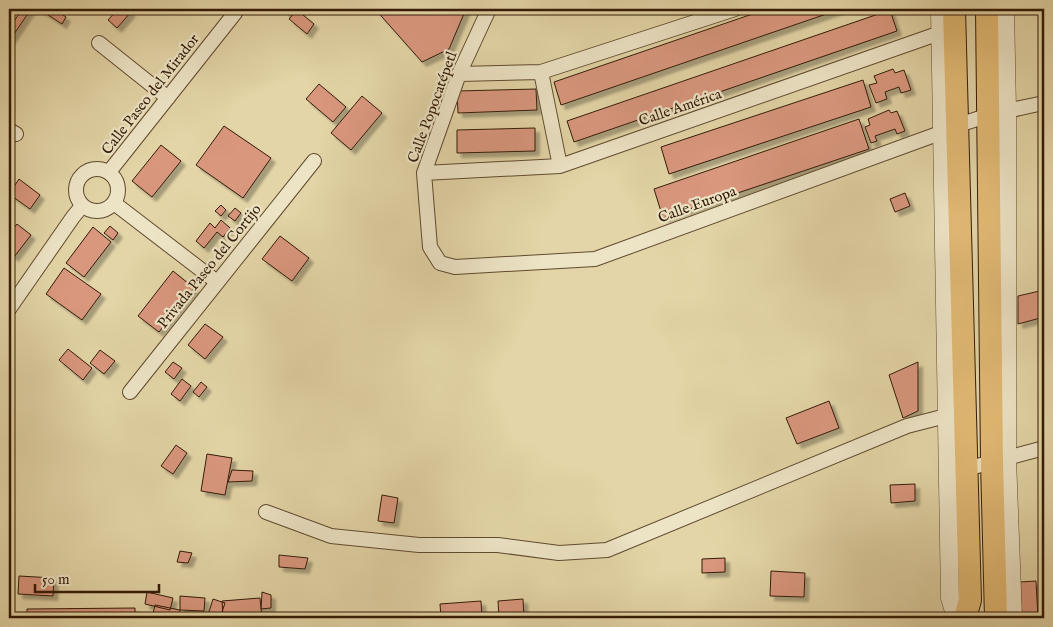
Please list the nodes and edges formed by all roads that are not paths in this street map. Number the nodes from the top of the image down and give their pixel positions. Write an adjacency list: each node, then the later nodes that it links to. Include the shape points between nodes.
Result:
1 (489, 9): 11 (street, Calle Popocatépetl)
2 (735, 9): 10 (street)
3 (940, 9): 8 (street)
4 (954, 9): 15 (main road)
5 (987, 9): 14 (main road)
6 (1005, 9): 14 (street)
7 (235, 13): 12 (street, Calle Paseo del Mirador)
8 (940, 33): 15 (street); 17 (street, Calle América)
9 (99, 43): 12 (street)
10 (541, 72): 11 (street); 17 (street)
11 (459, 74): 19 (street, Calle Popocatépetl)
12 (168, 98): 18 (street, Calle Paseo del Mirador)
13 (1044, 103): 14 (street, Calle Europa)
14 (997, 113): 15 (street, Calle Europa); 28 (main road)
15 (950, 129): 22 (street, Calle Europa, via 595,259); 26 (street); 29 (main road)
16 (314, 161): 23 (street, Privada Paseo del Cortijo)
17 (560, 166): 19 (street, Calle América)
18 (109, 172): 20 (street, via 118,186); 21 (street, via 92,170 78,181 77,198)
19 (424, 173): 22 (street, Calle Popocatépetl, via 430,247 440,263)
20 (114, 203): 21 (street, via 99,211); 23 (street)
21 (82, 206): 24 (street)
22 (455, 267)
23 (217, 282): 25 (street, Privada Paseo del Cortijo)
24 (9, 309)
25 (130, 392)
26 (946, 416): 30 (street, via 907,426 607,550 559,553 498,545 419,545 332,536); 31 (street, via 950,598)
27 (1044, 448): 28 (street)
28 (1000, 461): 29 (street); 33 (main road); 34 (street)
29 (966, 469): 32 (main road, via 970,600)
30 (266, 512)
31 (956, 618)
32 (965, 618)
33 (996, 618)
34 (1013, 618)

